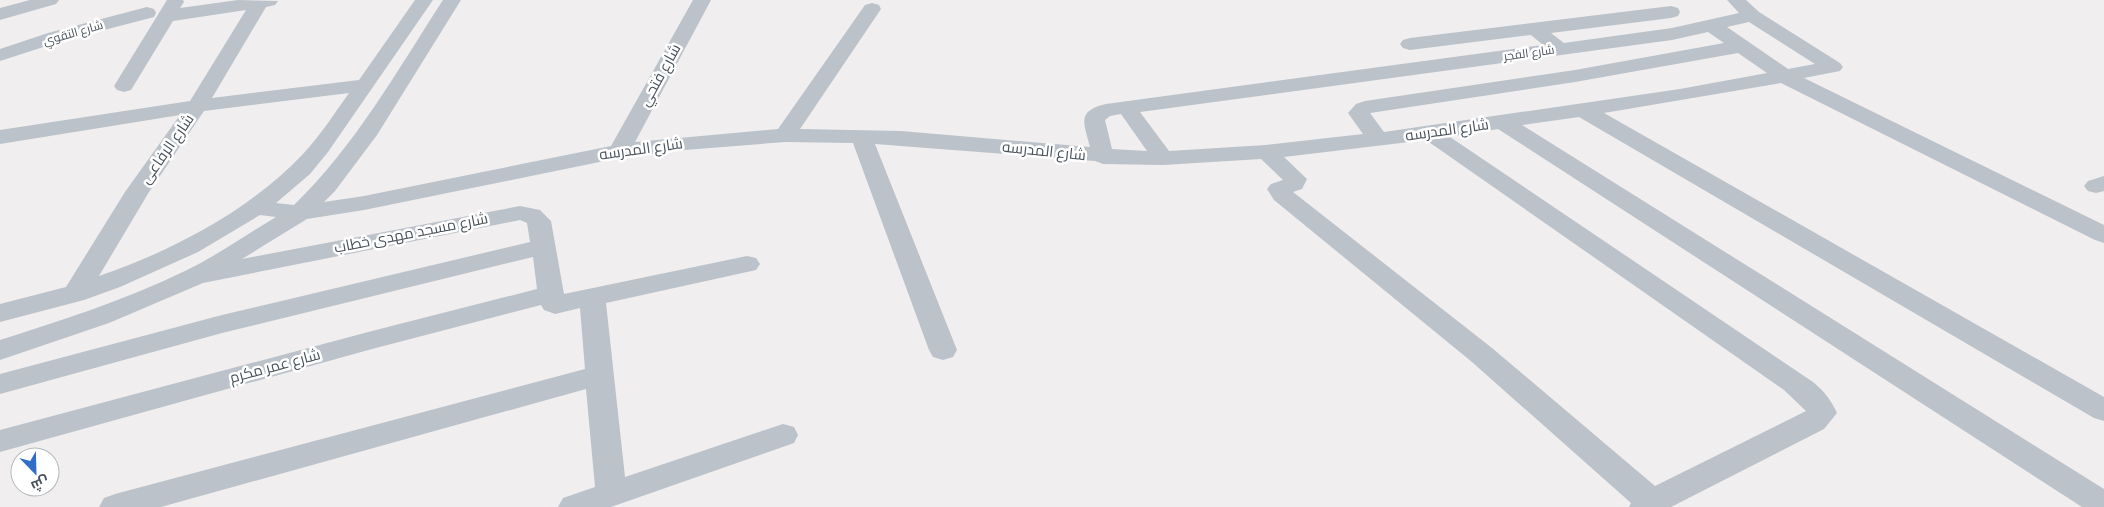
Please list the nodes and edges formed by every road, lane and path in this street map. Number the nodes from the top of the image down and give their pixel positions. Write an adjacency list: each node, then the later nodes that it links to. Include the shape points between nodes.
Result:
1 (50, 0): 12 (street)
2 (129, 0): 13 (street)
3 (177, 0): 13 (street)
4 (424, 0): 22 (street)
5 (452, 0): 38 (street, via 366,135 327,186)
6 (702, 0): 33 (street, شارع فتحي)
7 (1652, 0): 11 (street)
8 (1736, 0): 14 (street)
9 (267, 2): 13 (street, شارع التقوي); 24 (street, شارع الرفاعى)
10 (872, 9): 29 (street)
11 (1671, 12): 15 (street); 16 (street, شارع الفجر)
12 (0, 14)
13 (159, 16): 20 (street, شارع التقوي, via 55,37); 23 (street)
14 (1752, 16): 15 (street); 21 (street, شارع المدرسه, via 1834,67)
15 (1705, 27): 18 (street); 19 (street)
16 (1535, 28): 17 (street); 19 (street, شارع الفجر)
17 (1410, 44)
18 (1743, 46): 21 (street); 32 (street, via 1575,76 1372,105 1359,112)
19 (1560, 49): 25 (street, شارع الفجر)
20 (0, 55)
21 (1784, 76): 26 (street, شارع المدرسه); 39 (street)
22 (366, 85): 24 (street); 37 (street, via 312,158)
23 (124, 86)
24 (197, 106): 31 (street); 43 (street, شارع الرفاعى, via 137,192)
25 (1126, 107): 35 (street, شارع الفجر, via 1096,114 1094,120); 36 (street)
26 (1583, 110): 27 (street, شارع المدرسه); 51 (street)
27 (1502, 122): 28 (street, شارع المدرسه); 56 (street)
28 (1430, 133): 32 (street, شارع المدرسه); 55 (street, via 1786,377 1819,404 1822,413 1814,421)
29 (785, 135): 30 (street, شارع المدرسه); 33 (street, شارع المدرسه)
30 (860, 136): 35 (street, شارع المدرسه); 48 (street)
31 (0, 137)
32 (1378, 139): 34 (street, شارع المدرسه)
33 (619, 150): 38 (street, شارع المدرسه, via 364,203)
34 (1266, 152): 36 (street, شارع المدرسه); 55 (street, via 1296,179 1294,184 1279,189 1282,195 1482,354)
35 (1103, 157): 36 (street, شارع المدرسه)
36 (1163, 158)
37 (256, 207): 38 (street, شارع المدرسه); 43 (street, via 179,253 113,282)
38 (300, 213): 42 (street)
39 (2104, 235)
40 (543, 247): 42 (street, شارع مسجد مهدى خطاب, via 539,221 532,215 520,213); 45 (street, شارع مسجد مهدى خطاب); 50 (street, via 222,324)
41 (747, 264): 44 (street, شارع عمر مكرم)
42 (196, 276): 47 (street, via 100,317)
43 (75, 294): 46 (street)
44 (592, 298): 45 (street, شارع عمر مكرم); 49 (street)
45 (553, 300): 53 (street, شارع عمر مكرم, via 372,340)
46 (0, 313)
47 (0, 350)
48 (943, 350)
49 (600, 375): 54 (street); 57 (street)
50 (0, 384)
51 (2104, 410)
52 (783, 435): 54 (street)
53 (0, 441)
54 (611, 494): 58 (street)
55 (1648, 504)
56 (2104, 505)
57 (115, 507)
58 (574, 507)

